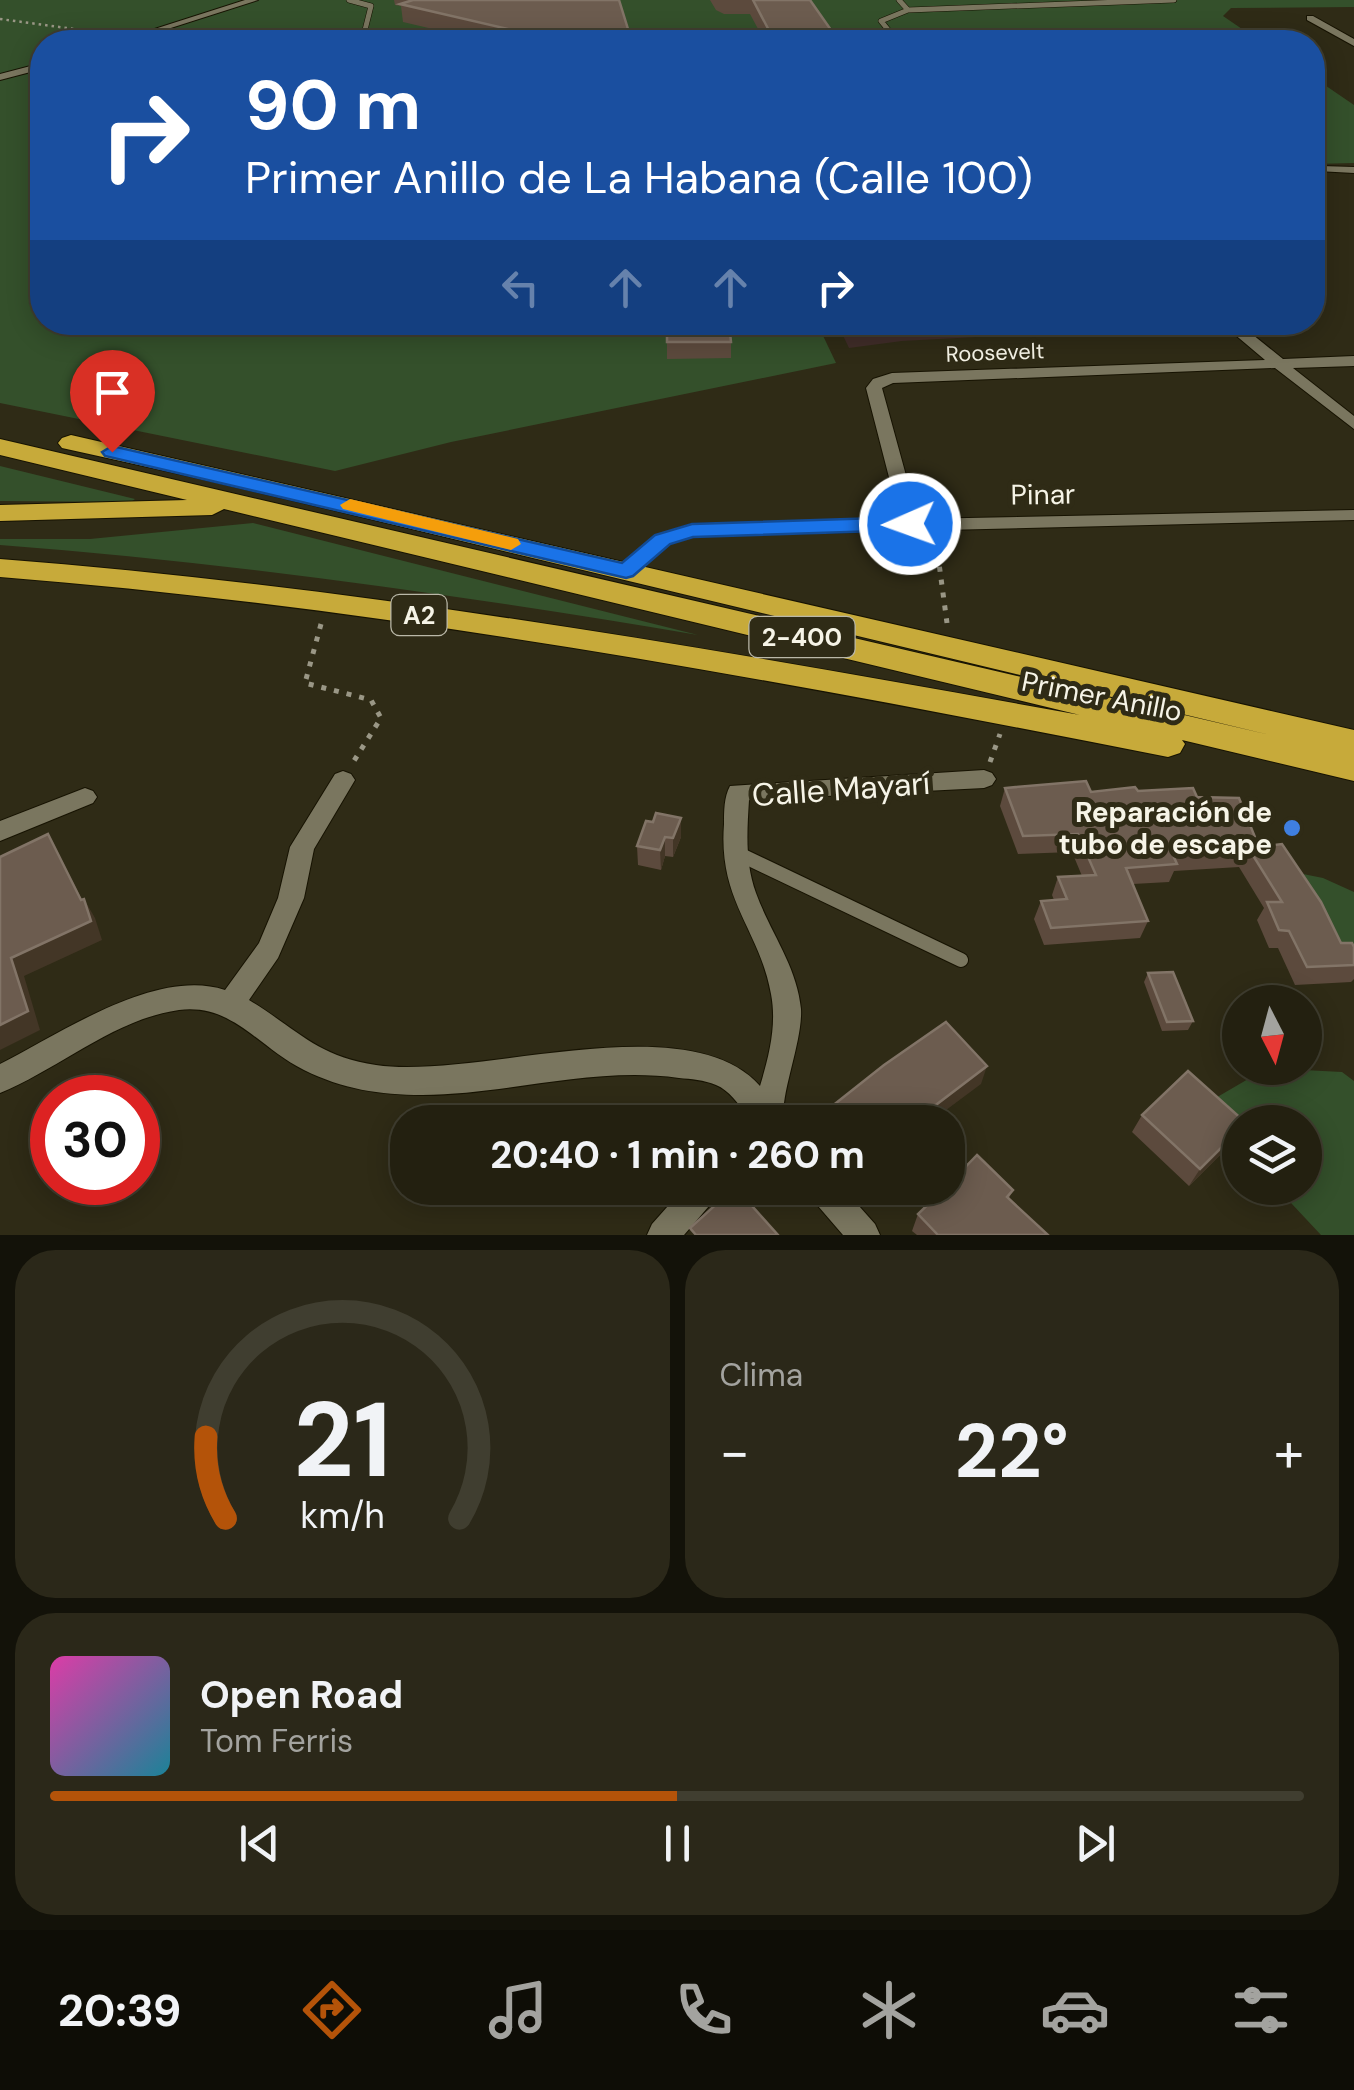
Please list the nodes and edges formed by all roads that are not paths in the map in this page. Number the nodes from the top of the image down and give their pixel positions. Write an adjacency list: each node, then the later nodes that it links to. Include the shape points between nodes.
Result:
1 (254, 0): 7 (street)
2 (350, 0): 8 (lane, via 370,6)
3 (900, 0): 5 (lane)
4 (1174, 0): 5 (lane)
5 (908, 10): 9 (lane, via 882,20)
6 (1310, 18): 10 (street)
7 (158, 30)
8 (365, 30)
9 (889, 30)
10 (1354, 43)
11 (30, 69): 12 (street)
12 (0, 78)
13 (1325, 169): 14 (street)
14 (1354, 170)
15 (1242, 335): 17 (street)
16 (1354, 361): 17 (street, Roosevelt)
17 (1273, 363): 18 (street); 25 (street, Roosevelt, via 879,382 874,388)
18 (1354, 424)
19 (0, 428): 22 (highway)
20 (0, 446): 21 (highway, 2-400)
21 (250, 506): 22 (highway); 23 (highway); 29 (highway, 2-400)
22 (370, 510): 27 (highway)
23 (0, 512)
24 (1354, 514): 25 (street, Pinar)
25 (910, 524): 27 (street, Pinar, via 692,530 662,540)
26 (0, 568): 32 (highway, Primer Anillo / A2, via 326,601 836,682)
27 (626, 571): 28 (highway)
28 (1354, 742)
29 (1354, 768)
30 (984, 779): 35 (street, Calle Mayarí, via 738,792)
31 (343, 780): 37 (street, via 302,847 270,950)
32 (1354, 781)
33 (85, 797): 34 (street)
34 (0, 831)
35 (734, 851): 36 (lane); 40 (street, Calle Mayarí, via 742,892 787,1005 786,1040)
36 (961, 960)
37 (232, 1002): 38 (street, via 178,998 145,1007); 39 (street, via 305,1056 369,1077 430,1081 631,1059 669,1061 730,1076)
38 (0, 1079)
39 (753, 1105)
40 (769, 1105)
41 (689, 1205): 43 (street)
42 (837, 1205): 44 (street)
43 (662, 1235)
44 (864, 1235)

